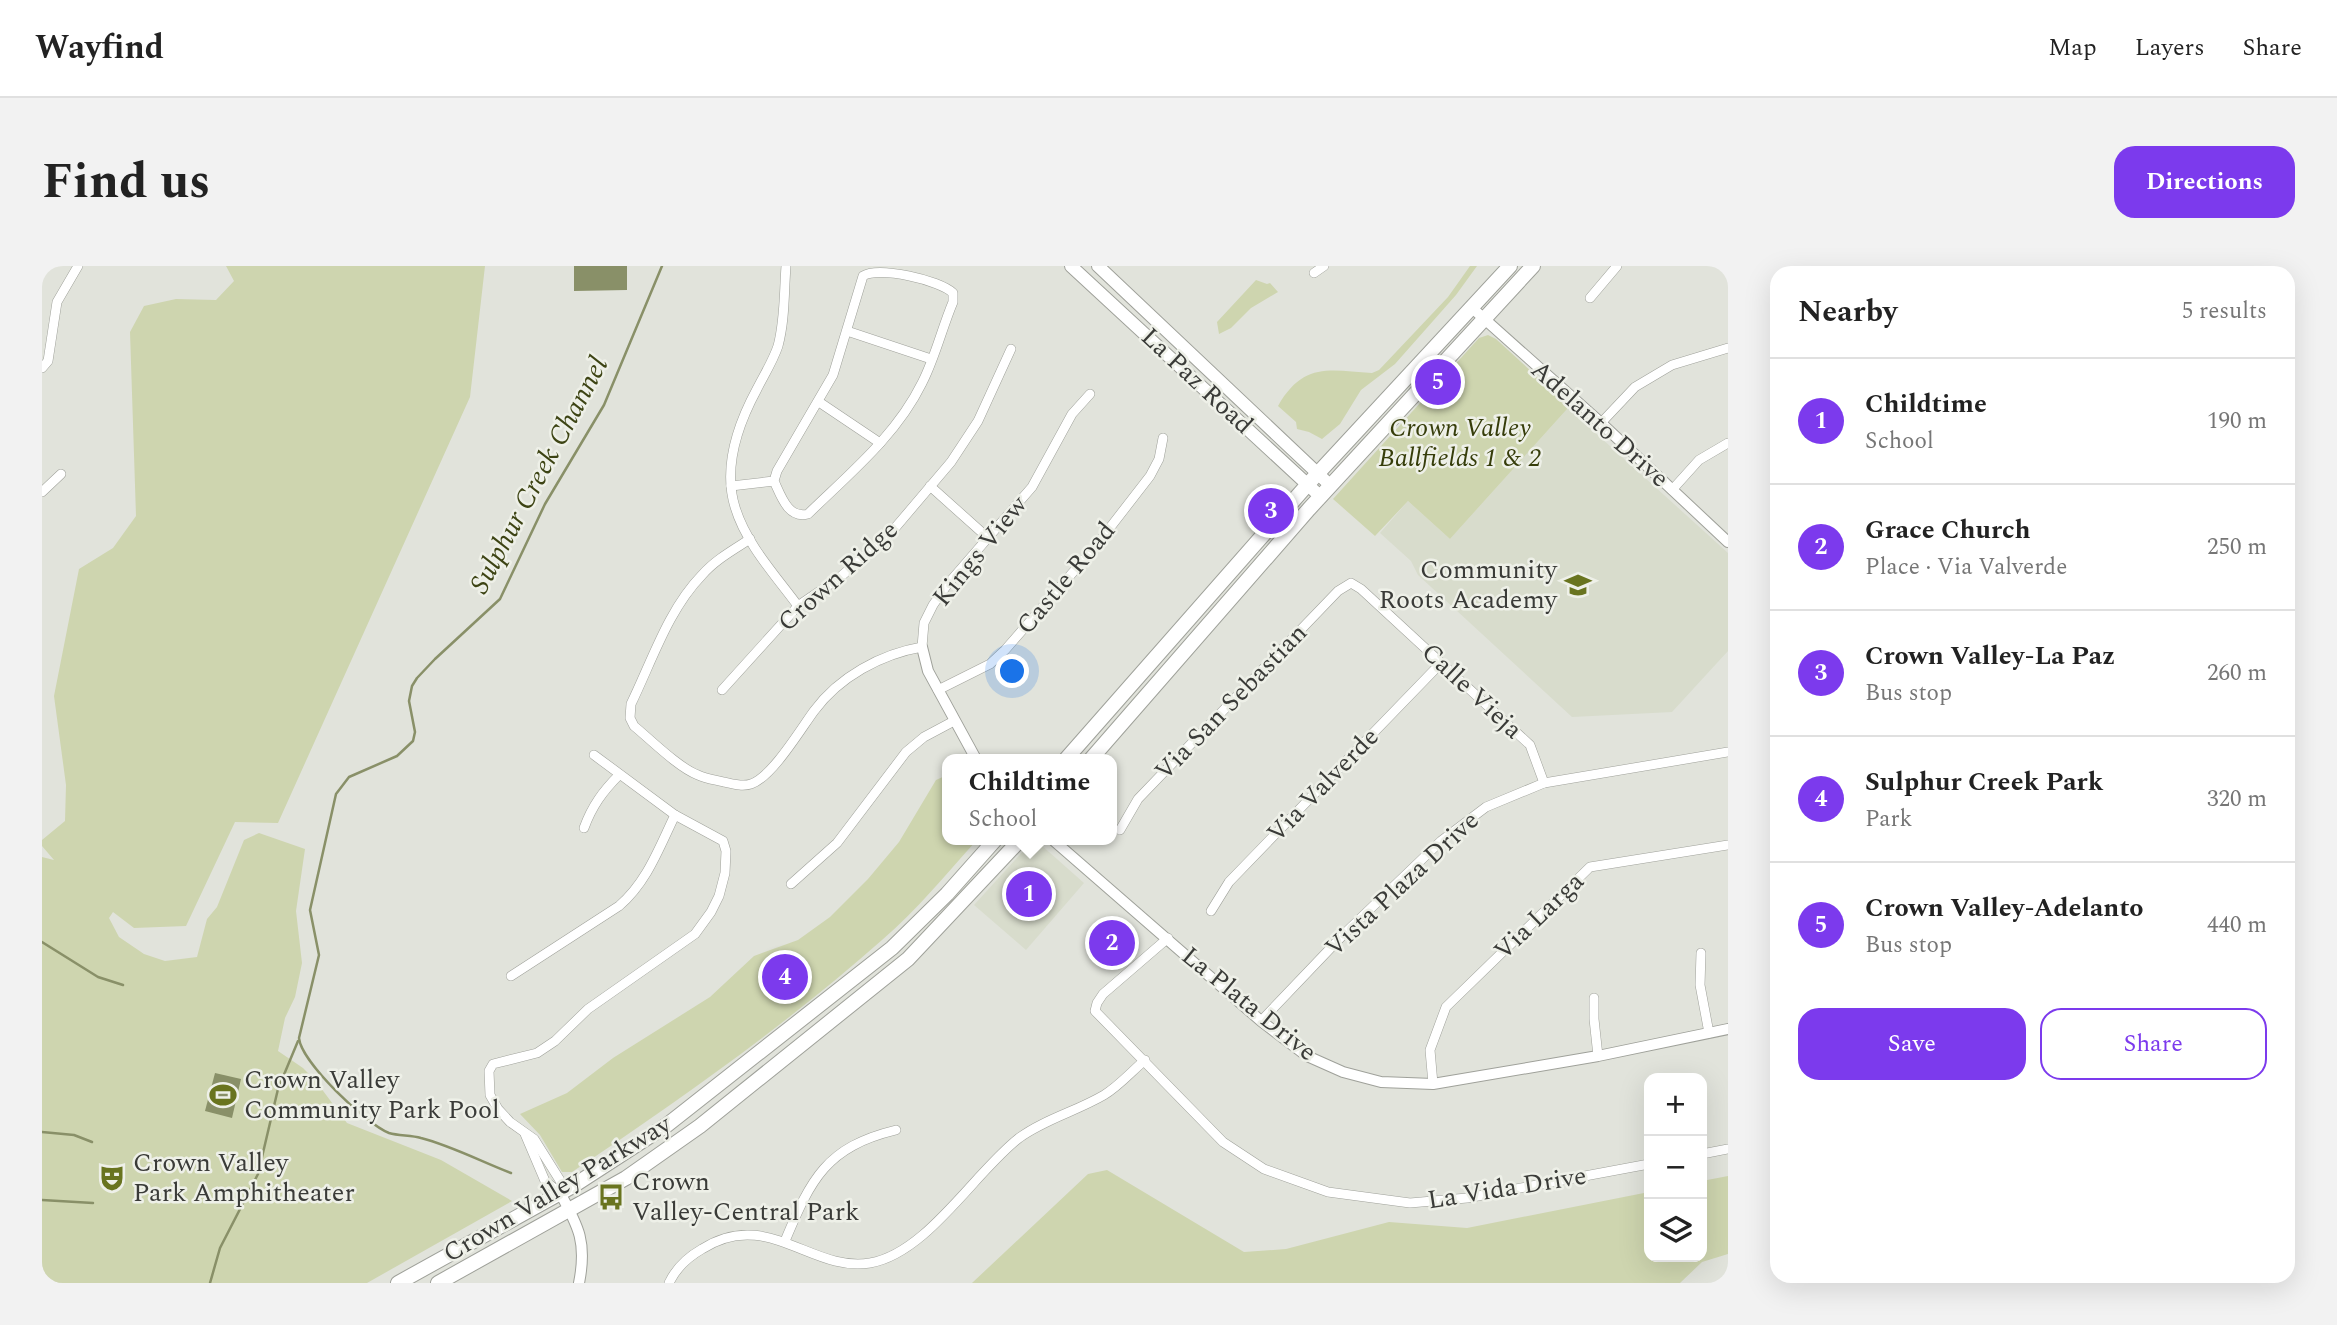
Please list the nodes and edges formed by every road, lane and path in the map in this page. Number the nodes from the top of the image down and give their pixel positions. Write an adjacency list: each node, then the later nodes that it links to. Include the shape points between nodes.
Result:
1 (78, 266): 17 (street, via 57,302 48,361)
2 (786, 266): 28 (street, via 778,346 733,451)
3 (1071, 266): 27 (main road, La Paz Road)
4 (1098, 266): 24 (main road, La Paz Road)
5 (1324, 266): 9 (street)
6 (1510, 266): 11 (main road)
7 (1533, 266): 12 (main road)
8 (1617, 266): 10 (street)
9 (1314, 274)
10 (1590, 298)
11 (1471, 307): 12 (street, Adelanto Drive); 24 (main road)
12 (1485, 319): 20 (street, Adelanto Drive); 32 (main road)
13 (847, 331): 16 (street); 16 (street, via 863,276 869,271 947,287 953,302); 19 (street)
14 (1728, 348): 20 (street, via 1672,365 1635,387)
15 (1011, 349): 29 (street, Crown Ridge, via 965,443)
16 (931, 359): 22 (street, via 915,398)
17 (42, 368)
18 (1090, 394): 33 (street, Kings View, via 1072,414 1032,487)
19 (819, 402): 22 (street); 26 (street)
20 (1601, 423): 30 (street, Adelanto Drive)
21 (1163, 438): 41 (street, Castle Road, via 1150,476 1095,548 1005,650)
22 (880, 443): 26 (street, via 808,514 791,513)
23 (1728, 443): 30 (street, via 1699,460)
24 (1318, 473): 27 (main road); 32 (main road, La Paz Road)
25 (61, 474): 31 (street)
26 (774, 481): 28 (street)
27 (1308, 484): 32 (main road, La Paz Road); 45 (main road)
28 (732, 486): 34 (street, via 735,506)
29 (930, 486): 33 (street); 37 (street, Crown Ridge, via 889,535)
30 (1672, 490): 35 (street, Adelanto Drive)
31 (42, 492)
32 (1326, 492): 46 (main road)
33 (987, 537): 38 (street, Kings View, via 933,604 923,623)
34 (750, 539): 37 (street); 38 (street, via 719,559 686,594 631,704 634,726 697,775 737,785 759,780 816,708 842,684 881,658)
35 (1728, 542)
36 (1351, 583): 39 (street, Calle Vieja); 52 (street, Via San Sebastian, via 1338,591 1138,799)
37 (798, 607): 40 (street, Crown Ridge)
38 (922, 647): 41 (street)
39 (1441, 663): 49 (street, Calle Vieja, via 1530,745); 58 (street, Via Valverde, via 1229,882)
40 (722, 690)
41 (938, 690): 42 (street)
42 (954, 720): 44 (street); 57 (street, via 906,752 836,843)
43 (1728, 752): 49 (street, Vista Plaza Drive)
44 (973, 754)
45 (1070, 754)
46 (1095, 754)
47 (594, 755): 48 (street)
48 (619, 775): 50 (street); 51 (street, via 590,810)
49 (1544, 783): 63 (street, Vista Plaza Drive, via 1486,807 1441,841)
50 (675, 815): 61 (street, via 647,874 631,895); 73 (street, via 723,841 725,873 711,912 695,934 589,1009 555,1041 537,1053 493,1064 489,1071 490,1095 498,1109 525,1134 545,1181)
51 (584, 828)
52 (1120, 830)
53 (990, 845): 73 (main road, Crown Valley Parkway, via 917,925 860,975 667,1125)
54 (1015, 845): 74 (main road, Crown Valley Parkway, via 908,960 675,1144)
55 (1060, 845): 59 (street, La Plata Drive)
56 (1728, 845): 68 (street, Via Larga, via 1590,867 1446,1007 1430,1050)
57 (791, 884)
58 (1210, 911)
59 (1168, 939): 63 (street, La Plata Drive); 67 (street, La Vida Drive, via 1102,994 1095,1011)
60 (1701, 953): 65 (street, via 1700,985)
61 (511, 976)
62 (1594, 998): 66 (street)
63 (1261, 1021): 68 (street, La Plata Drive, via 1307,1056 1343,1072 1381,1082)
64 (1728, 1029): 65 (street, La Plata Drive)
65 (1709, 1033): 66 (street, La Plata Drive)
66 (1598, 1056): 68 (street, La Plata Drive)
67 (1145, 1060): 72 (street, La Vida Drive, via 1223,1142 1264,1169 1328,1192 1410,1203 1467,1198); 75 (street, via 1106,1094 1021,1137 918,1240 894,1255 870,1263 838,1263)
68 (1433, 1084)
69 (896, 1130): 75 (street, via 869,1137 839,1153 817,1175)
70 (1728, 1149): 71 (street)
71 (1707, 1153)
72 (1644, 1165)
73 (560, 1193): 74 (street); 76 (main road, Crown Valley Parkway)
74 (570, 1210): 77 (main road, Crown Valley Parkway); 78 (street, via 584,1260)
75 (785, 1241): 79 (street, via 734,1236 709,1244 688,1257)
76 (398, 1283)
77 (438, 1283)
78 (579, 1283)
79 (670, 1283)

